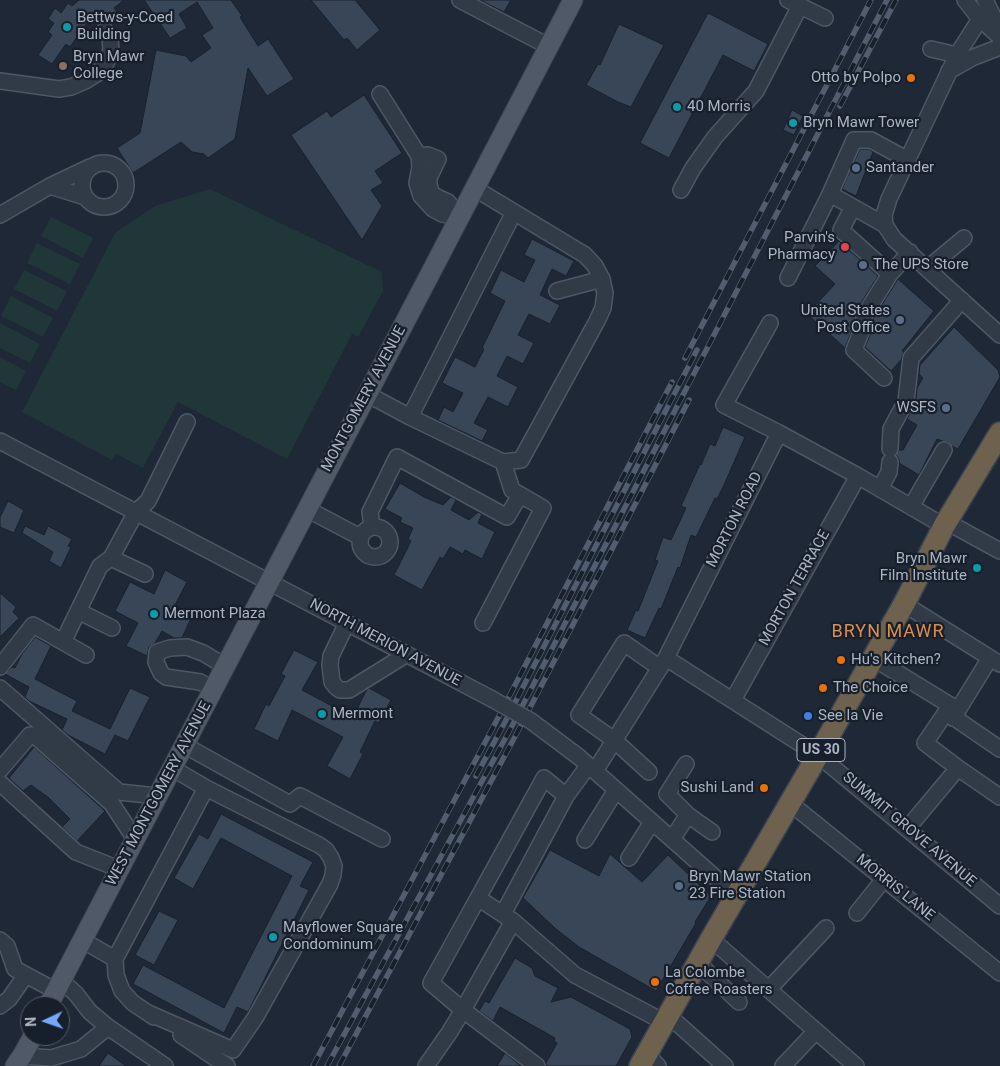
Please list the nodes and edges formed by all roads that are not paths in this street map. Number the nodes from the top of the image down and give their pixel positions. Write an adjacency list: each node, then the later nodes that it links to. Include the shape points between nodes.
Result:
1 (460, 0): 11 (street)
2 (573, 0): 11 (main road)
3 (965, 0): 7 (street)
4 (985, 0): 9 (street)
5 (794, 3): 6 (street); 23 (street, via 756,91 716,137)
6 (824, 18)
7 (980, 19): 10 (street); 14 (street)
8 (105, 30): 16 (street, via 111,50 106,63 85,81 59,89)
9 (1000, 30)
10 (1000, 38)
11 (548, 46): 22 (main road)
12 (1000, 47): 15 (street)
13 (931, 49): 14 (street)
14 (957, 55): 15 (street)
15 (949, 71): 19 (street)
16 (0, 81)
17 (380, 94): 18 (street)
18 (419, 156): 29 (street, via 421,196 442,214); 29 (street, via 438,159 429,178 432,194 448,202)
19 (908, 160): 24 (street, via 870,140 854,140); 30 (street, via 889,199 884,214)
20 (91, 167): 21 (street); 25 (street, via 83,177); 25 (street, via 98,163 113,164 124,174 126,189 112,206 96,206)
21 (50, 186): 25 (street); 28 (street)
22 (474, 188): 27 (street); 29 (main road)
23 (681, 190)
24 (830, 194): 26 (street); 35 (street)
25 (85, 196)
26 (853, 207): 30 (street); 34 (street, via 841,230)
27 (514, 212): 36 (street, via 585,255); 43 (street)
28 (0, 215)
29 (459, 217): 42 (main road, MONTGOMERY AVENUE)
30 (885, 225): 32 (street, via 894,239)
31 (964, 238): 33 (street)
32 (910, 252): 33 (street); 34 (street)
33 (928, 268): 38 (street)
34 (890, 274): 41 (street, via 864,316 854,350)
35 (788, 278)
36 (602, 279): 37 (street); 49 (street, via 605,293 597,322 521,460)
37 (557, 290)
38 (962, 300): 40 (street); 51 (street, via 911,358 906,401 891,429 889,472)
39 (770, 323): 45 (street, via 724,405)
40 (1000, 335)
41 (884, 378)
42 (367, 394): 43 (street); 54 (main road, MONTGOMERY AVENUE)
43 (410, 417): 49 (street)
44 (187, 422): 55 (street, via 148,501)
45 (779, 433): 50 (street); 73 (street, MORTON ROAD)
46 (1000, 433): 56 (highway, US 30)
47 (0, 441): 55 (street, NORTH MERION AVENUE)
48 (944, 450): 53 (street)
49 (503, 462): 52 (street, via 512,490)
50 (858, 476): 51 (street); 78 (street, MORTON TERRACE)
51 (880, 489): 53 (street)
52 (520, 495): 57 (street, via 507,516 397,457 370,512); 66 (street, via 543,508)
53 (911, 507): 56 (street)
54 (307, 509): 58 (street); 62 (main road, MONTGOMERY AVENUE)
55 (136, 512): 60 (street); 62 (street, NORTH MERION AVENUE)
56 (946, 524): 59 (street); 63 (highway, US 30)
57 (372, 526): 58 (street); 58 (street, via 382,528 390,536 390,546 384,555 368,556 361,548)
58 (360, 537)
59 (1000, 551)
60 (111, 558): 61 (street); 64 (street, via 100,566)
61 (145, 574)
62 (269, 582): 65 (street, NORTH MERION AVENUE); 74 (main road, WEST MONTGOMERY AVENUE)
63 (904, 604): 71 (highway, US 30); 72 (street)
64 (78, 611): 67 (street); 68 (street)
65 (347, 623): 69 (street, NORTH MERION AVENUE); 69 (street, via 330,665 332,682 340,690 349,690)
66 (483, 623)
67 (112, 628)
68 (63, 642): 70 (street); 75 (street, via 32,624)
69 (407, 654): 86 (street, NORTH MERION AVENUE, bridge, via 531,721)
70 (86, 655)
71 (873, 658): 79 (street); 83 (highway, US 30)
72 (995, 661): 79 (street)
73 (663, 663): 78 (street, SUMMIT GROVE AVENUE); 80 (street, MORTON ROAD); 80 (street, SUMMIT GROVE AVENUE, via 624,643 579,715)
74 (225, 666): 77 (main road, WEST MONTGOMERY AVENUE); 77 (street, via 187,647 157,652 156,662 166,677 200,682)
75 (0, 667)
76 (0, 688): 93 (street, via 120,792)
77 (214, 689): 81 (main road, WEST MONTGOMERY AVENUE)
78 (733, 700): 83 (street, SUMMIT GROVE AVENUE)
79 (956, 714): 82 (street); 87 (street, via 946,712 925,743)
80 (614, 740): 86 (street, MORTON ROAD); 89 (street)
81 (184, 745): 85 (main road, WEST MONTGOMERY AVENUE); 102 (street, via 290,804 300,796)
82 (1000, 749)
83 (818, 755): 96 (highway, US 30); 99 (street, SUMMIT GROVE AVENUE)
84 (686, 764): 97 (street, via 667,794)
85 (172, 768): 91 (street); 93 (main road, WEST MONTGOMERY AVENUE)
86 (592, 768): 92 (street, NORTH MERION AVENUE); 94 (street, MORTON ROAD)
87 (958, 768): 95 (street); 99 (street)
88 (0, 770): 101 (street, via 30,735 34,735 112,804)
89 (649, 772)
90 (0, 783): 106 (street, via 76,852)
91 (206, 788): 117 (street); 126 (street, via 326,850 334,866 333,875 255,1018 233,1050)
92 (616, 790): 98 (street, NORTH MERION AVENUE); 104 (street)
93 (158, 796): 101 (main road, WEST MONTGOMERY AVENUE)
94 (566, 796): 109 (street, via 544,778); 112 (street, MORTON ROAD)
95 (1000, 797)
96 (790, 803): 107 (street, MORRIS LANE); 108 (highway, US 30)
97 (688, 815): 100 (street); 103 (street)
98 (652, 822): 103 (street, NORTH MERION AVENUE); 105 (street)
99 (907, 829): 110 (street, SUMMIT GROVE AVENUE)
100 (712, 832)
101 (135, 839): 106 (main road, WEST MONTGOMERY AVENUE)
102 (382, 839)
103 (672, 839): 108 (street, NORTH MERION AVENUE)
104 (585, 840)
105 (629, 858)
106 (119, 869): 116 (main road, WEST MONTGOMERY AVENUE)
107 (884, 879): 111 (street); 119 (street, MORRIS LANE)
108 (736, 896): 114 (highway, US 30)
109 (478, 898): 112 (street); 125 (street, via 431,983)
110 (1000, 906)
111 (857, 913)
112 (508, 918): 125 (street, MORTON ROAD); 127 (street, via 575,974)
113 (826, 928): 121 (street)
114 (711, 939): 118 (highway, US 30); 121 (street)
115 (0, 940): 120 (street, via 7,946 15,969)
116 (82, 940): 117 (street); 122 (main road, WEST MONTGOMERY AVENUE)
117 (114, 959): 126 (street, via 122,990)
118 (698, 963): 123 (street); 127 (highway, US 30)
119 (1000, 973)
120 (26, 975): 122 (street); 124 (street)
121 (769, 989): 129 (street)
122 (55, 992): 128 (street, via 76,994)
123 (739, 1002)
124 (0, 1006)
125 (463, 1010): 135 (street, MORTON ROAD); 136 (street)
126 (146, 1012): 134 (street)
127 (666, 1019): 132 (highway, US 30); 137 (street)
128 (108, 1027): 131 (street, via 81,1049 51,1058); 133 (street)
129 (816, 1031): 138 (street); 139 (street)
130 (27, 1046): 131 (main road)
131 (19, 1061)
132 (648, 1062)
133 (165, 1066)
134 (227, 1066)
135 (426, 1066)
136 (537, 1066)
137 (726, 1066)
138 (783, 1066)
139 (856, 1066)

